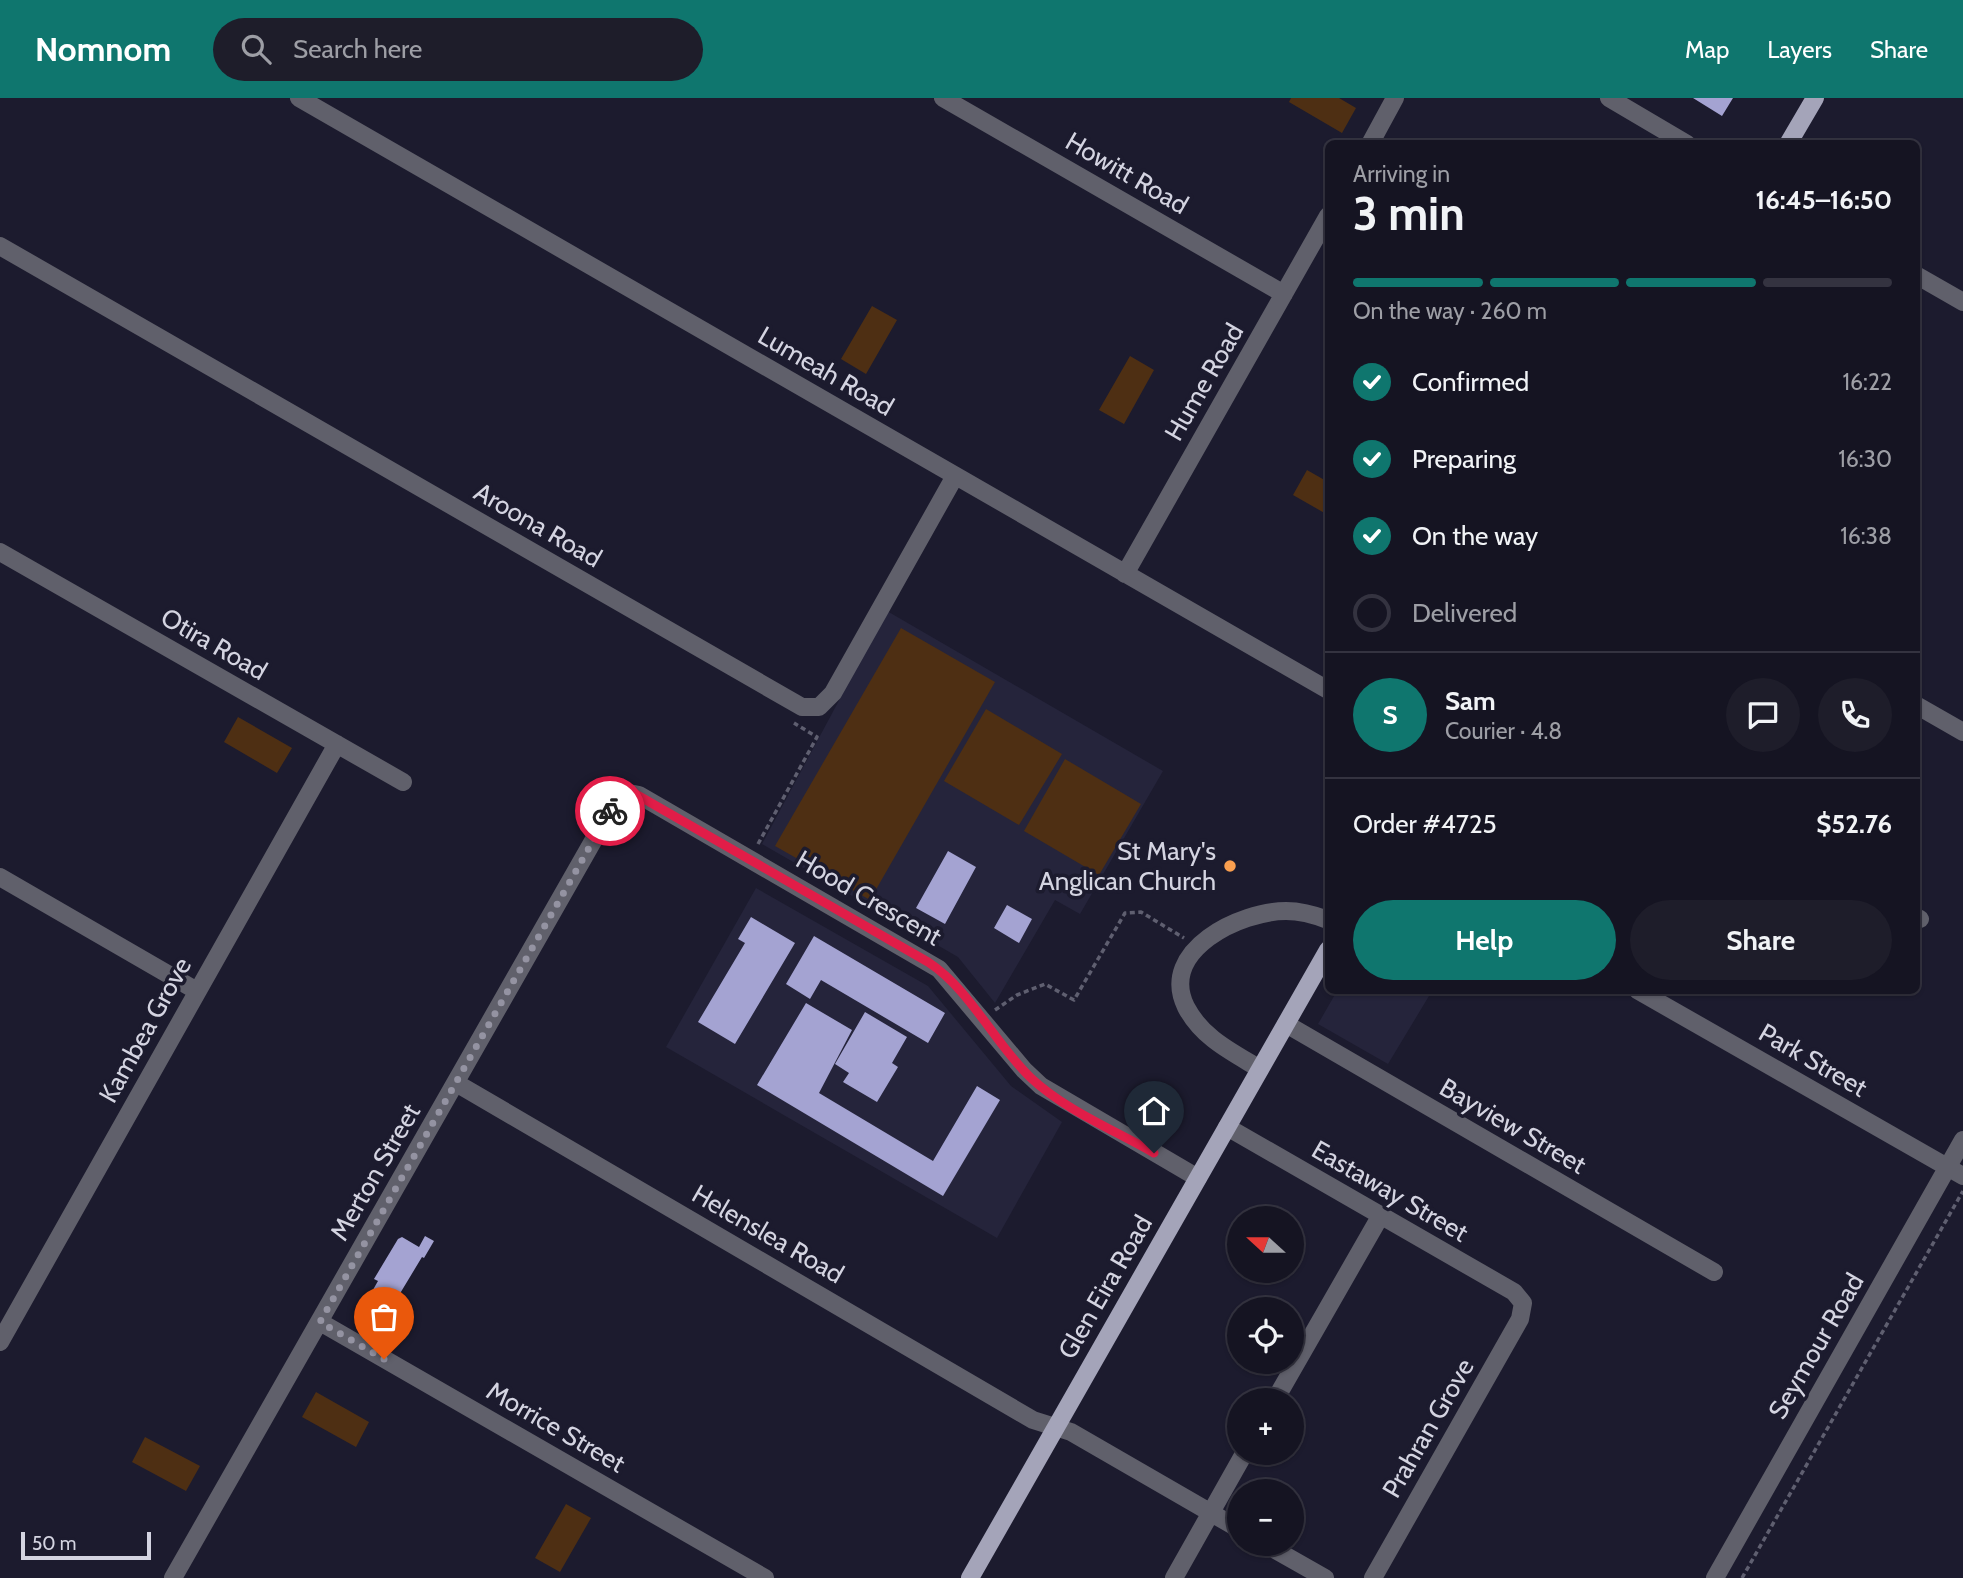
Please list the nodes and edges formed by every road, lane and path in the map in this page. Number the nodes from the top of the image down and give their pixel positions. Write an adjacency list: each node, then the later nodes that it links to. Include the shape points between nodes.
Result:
1 (299, 98): 14 (street, Lumeah Road)
2 (943, 98): 12 (street, Howitt Road)
3 (1395, 98): 6 (street)
4 (1609, 98): 7 (street)
5 (1815, 98): 8 (main road)
6 (1372, 140)
7 (1680, 140)
8 (1790, 140)
9 (1325, 221): 12 (street, Hume Road)
10 (0, 246): 14 (street, Aroona Road, via 804,707 819,707 833,693)
11 (1920, 277): 13 (street)
12 (1284, 294): 16 (street, Hume Road)
13 (1963, 302)
14 (956, 476): 16 (street, Lumeah Road)
15 (0, 552): 21 (street, Otira Road)
16 (1125, 574): 17 (street, Lumeah Road)
17 (1325, 688)
18 (1920, 707): 19 (street)
19 (1963, 732)
20 (817, 737): 24 (path)
21 (337, 744): 22 (street, Otira Road); 29 (street, Kambea Grove)
22 (403, 782)
23 (624, 792): 24 (street, Hood Crescent, via 639,795); 34 (street, Merton Street)
24 (749, 858): 31 (street, Hood Crescent, via 939,969)
25 (0, 877): 29 (street)
26 (1325, 919): 27 (street, via 1271,912 1230,925)
27 (1197, 946): 31 (path, via 1141,912 1125,913 1074,1000 1045,984); 33 (street, via 1184,971 1181,994 1185,1005 1202,1030)
28 (1325, 955): 32 (main road, Glen Eira Road)
29 (197, 991): 44 (street, Kambea Grove)
30 (1644, 994): 37 (street, Park Street)
31 (981, 1018): 38 (street, Hood Crescent, via 1041,1086)
32 (1286, 1024): 33 (main road, Glen Eira Road); 41 (street, Bayview Street)
33 (1260, 1069): 35 (main road, Glen Eira Road)
34 (456, 1083): 43 (street, Merton Street); 46 (street, Helenslea Road, via 1034,1420)
35 (1227, 1128): 38 (main road, Glen Eira Road); 40 (street, Eastaway Street)
36 (1963, 1140): 37 (street, Seymour Road)
37 (1955, 1172): 57 (street, Seymour Road)
38 (1198, 1178): 46 (main road, Glen Eira Road)
39 (1963, 1191): 58 (path)
40 (1381, 1215): 42 (street, Eastaway Street, via 1514,1292); 45 (street)
41 (1714, 1272)
42 (1522, 1303): 56 (street, Prahran Grove, via 1520,1319)
43 (320, 1322): 51 (street, Merton Street); 52 (street, Morrice Street)
44 (0, 1342)
45 (1282, 1388)
46 (1055, 1428): 48 (street, Helenslea Road, via 1071,1432); 53 (main road, Glen Eira Road)
47 (1238, 1465): 48 (street)
48 (1211, 1513): 49 (street, Helenslea Road); 54 (street)
49 (1227, 1522)
50 (1286, 1556): 55 (street)
51 (173, 1578)
52 (765, 1578)
53 (970, 1578)
54 (1174, 1578)
55 (1325, 1578)
56 (1373, 1578)
57 (1715, 1578)
58 (1742, 1578)

